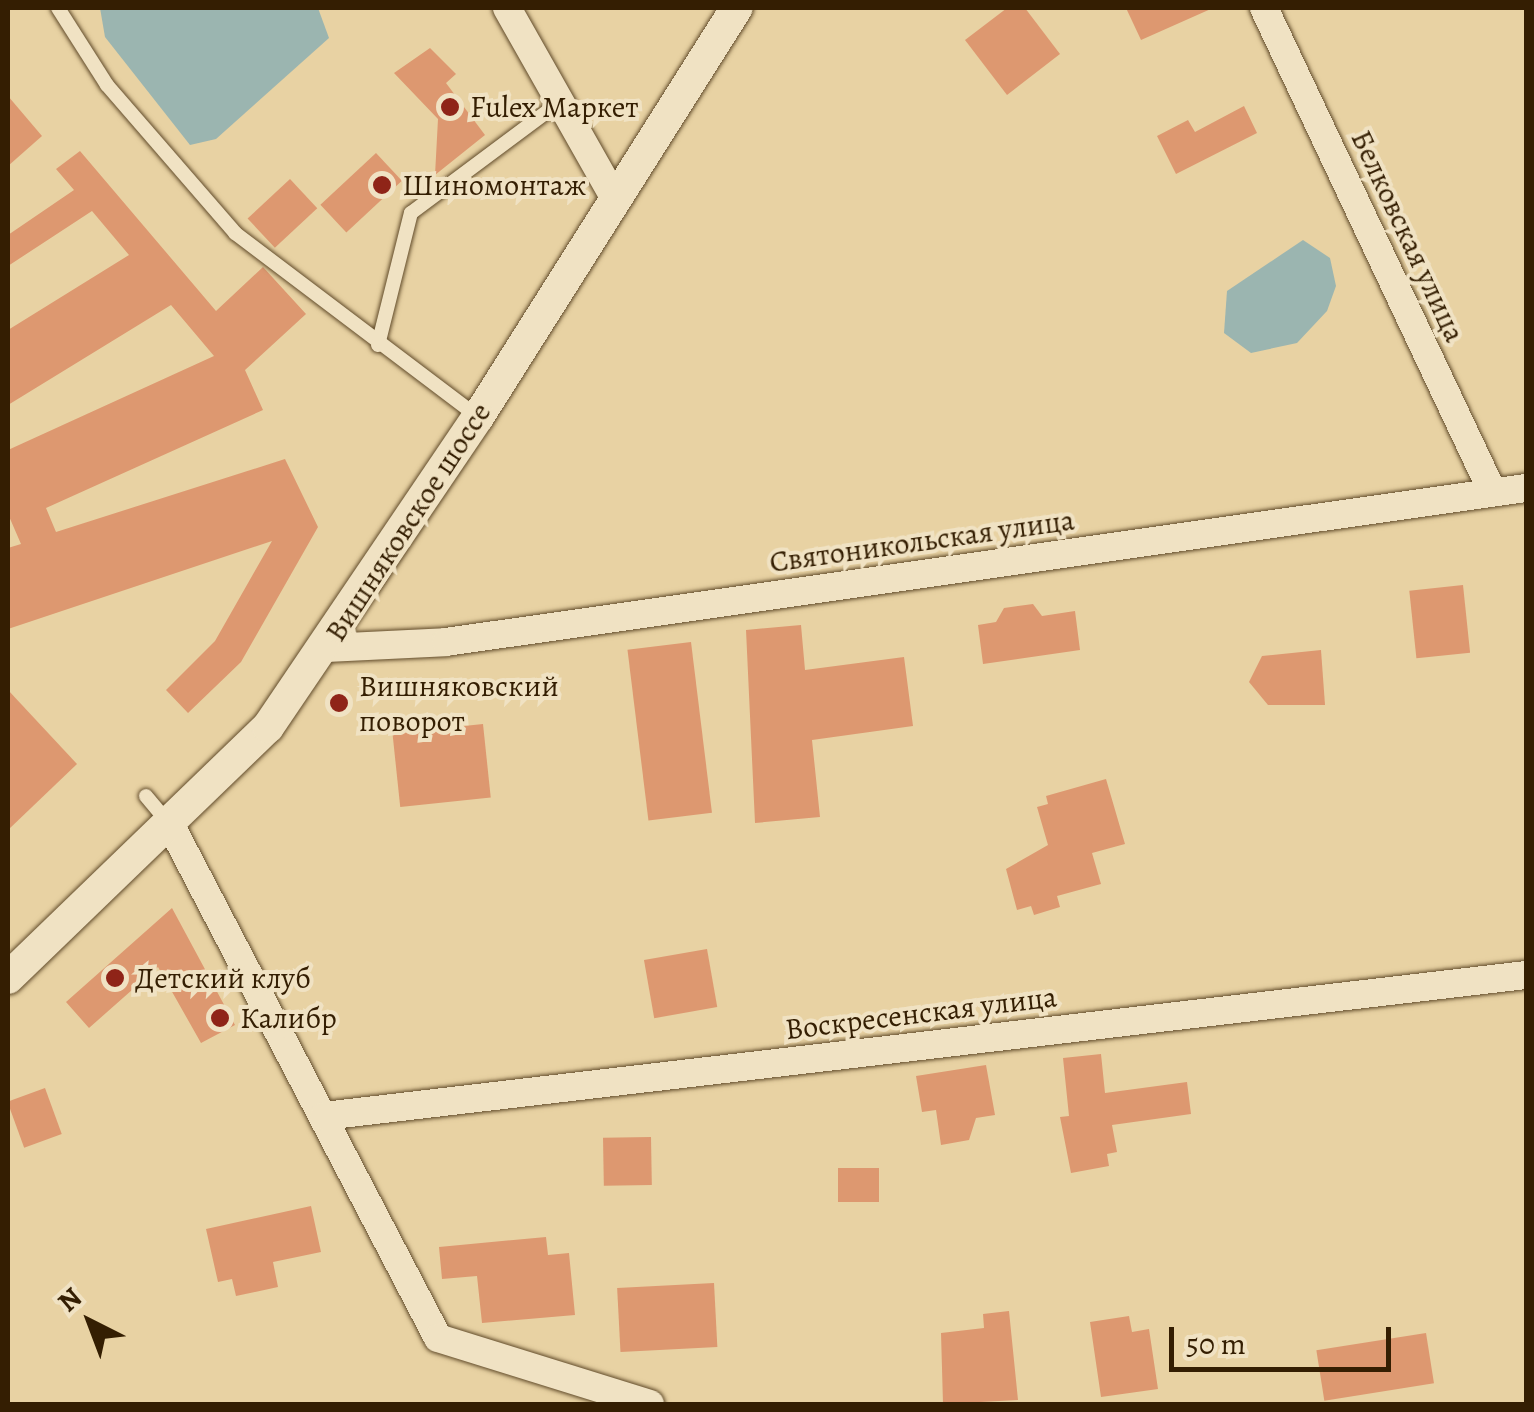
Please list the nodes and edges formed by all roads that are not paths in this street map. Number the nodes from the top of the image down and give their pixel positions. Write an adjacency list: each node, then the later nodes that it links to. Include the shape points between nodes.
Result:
1 (58, 8): 7 (lane, via 107,85 235,232)
2 (508, 8): 5 (street)
3 (738, 8): 6 (street, Вишняковское шоссе)
4 (1264, 8): 10 (street, Белковская улица)
5 (560, 102): 6 (street); 7 (lane, via 411,212)
6 (614, 197): 8 (street, Вишняковское шоссе)
7 (378, 344): 8 (lane)
8 (478, 417): 11 (street, Вишняковское шоссе)
9 (1526, 488): 10 (street, Святоникольская улица)
10 (1492, 491): 11 (street, Святоникольская улица, via 446,642)
11 (325, 648): 13 (street, Вишняковское шоссе, via 268,728)
12 (146, 796): 13 (lane)
13 (171, 826): 15 (street, Вишняковское шоссе); 16 (street)
14 (1526, 976): 16 (street, Воскресенская улица)
15 (8, 978)
16 (324, 1116): 17 (street, via 438,1338)
17 (650, 1404)

